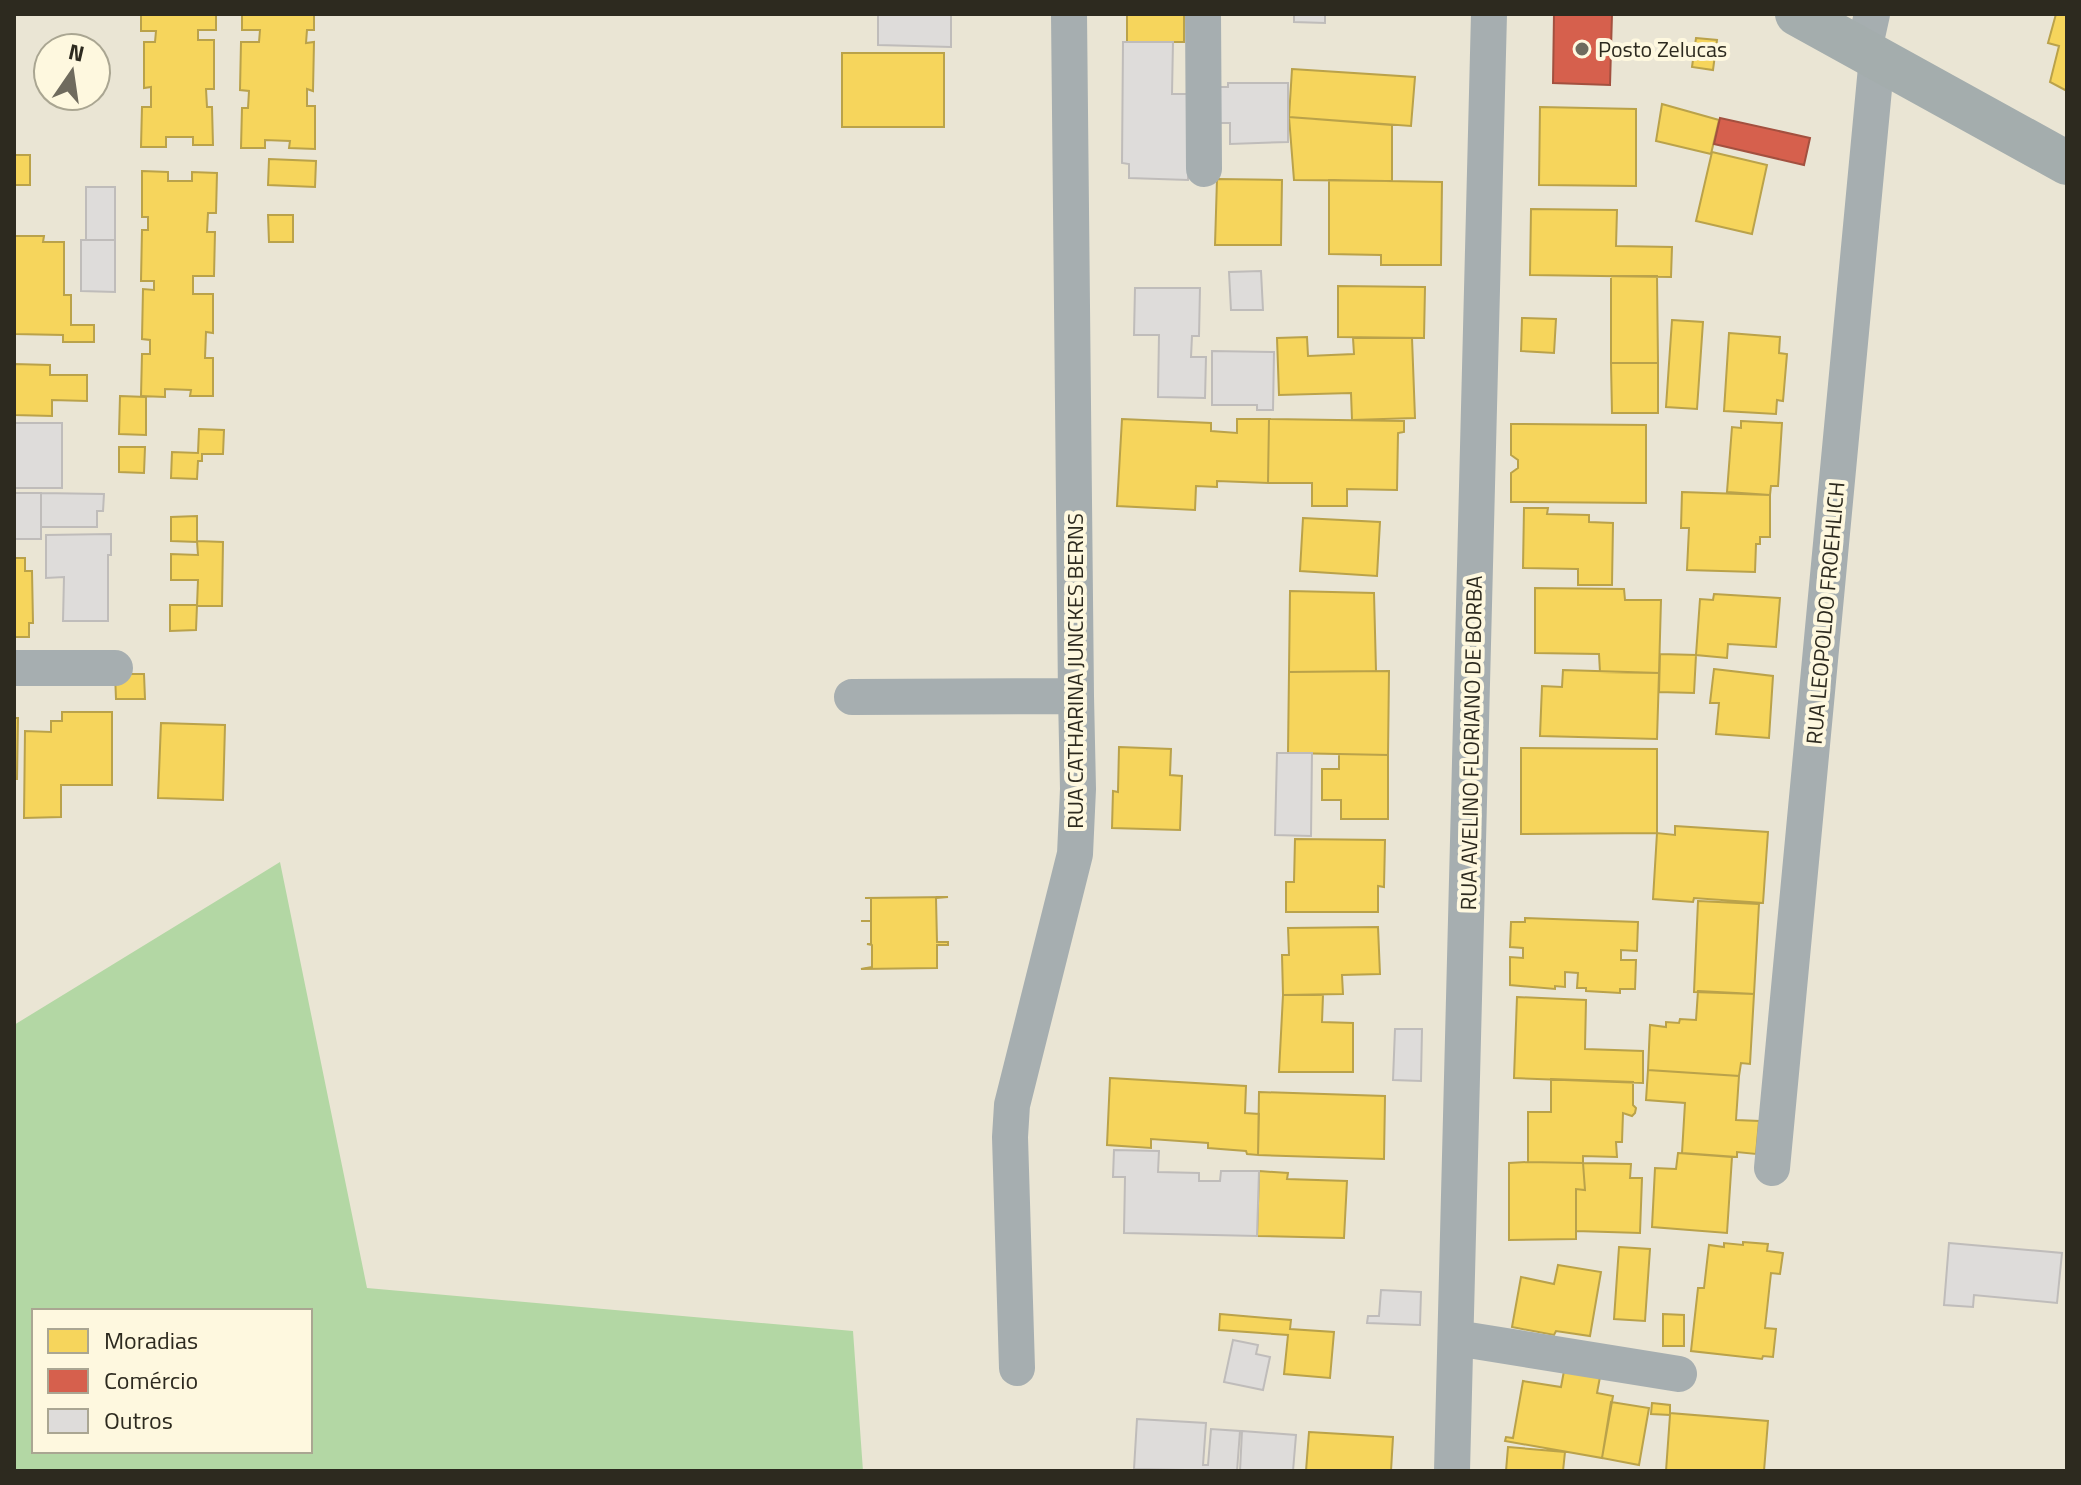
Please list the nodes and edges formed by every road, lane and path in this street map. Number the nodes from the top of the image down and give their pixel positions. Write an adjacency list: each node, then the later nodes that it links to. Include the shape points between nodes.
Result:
1 (1069, 14): 10 (street, RUA CATHARINA JUNCKES BERNS)
2 (1203, 14): 7 (street)
3 (1489, 14): 13 (street, RUA AVELINO FLORIANO DE BORBA)
4 (1797, 14): 5 (main road)
5 (1871, 41): 6 (main road); 12 (street, RUA LEOPOLDO FROEHLICH)
6 (2067, 163)
7 (1204, 169)
8 (14, 668): 9 (street)
9 (115, 668)
10 (1076, 696): 11 (street); 14 (street, RUA CATHARINA JUNCKES BERNS, via 1075,854 1012,1105)
11 (852, 697)
12 (1772, 1168)
13 (1456, 1338): 15 (street); 16 (street, RUA AVELINO FLORIANO DE BORBA)
14 (1017, 1368)
15 (1679, 1374)
16 (1452, 1471)

